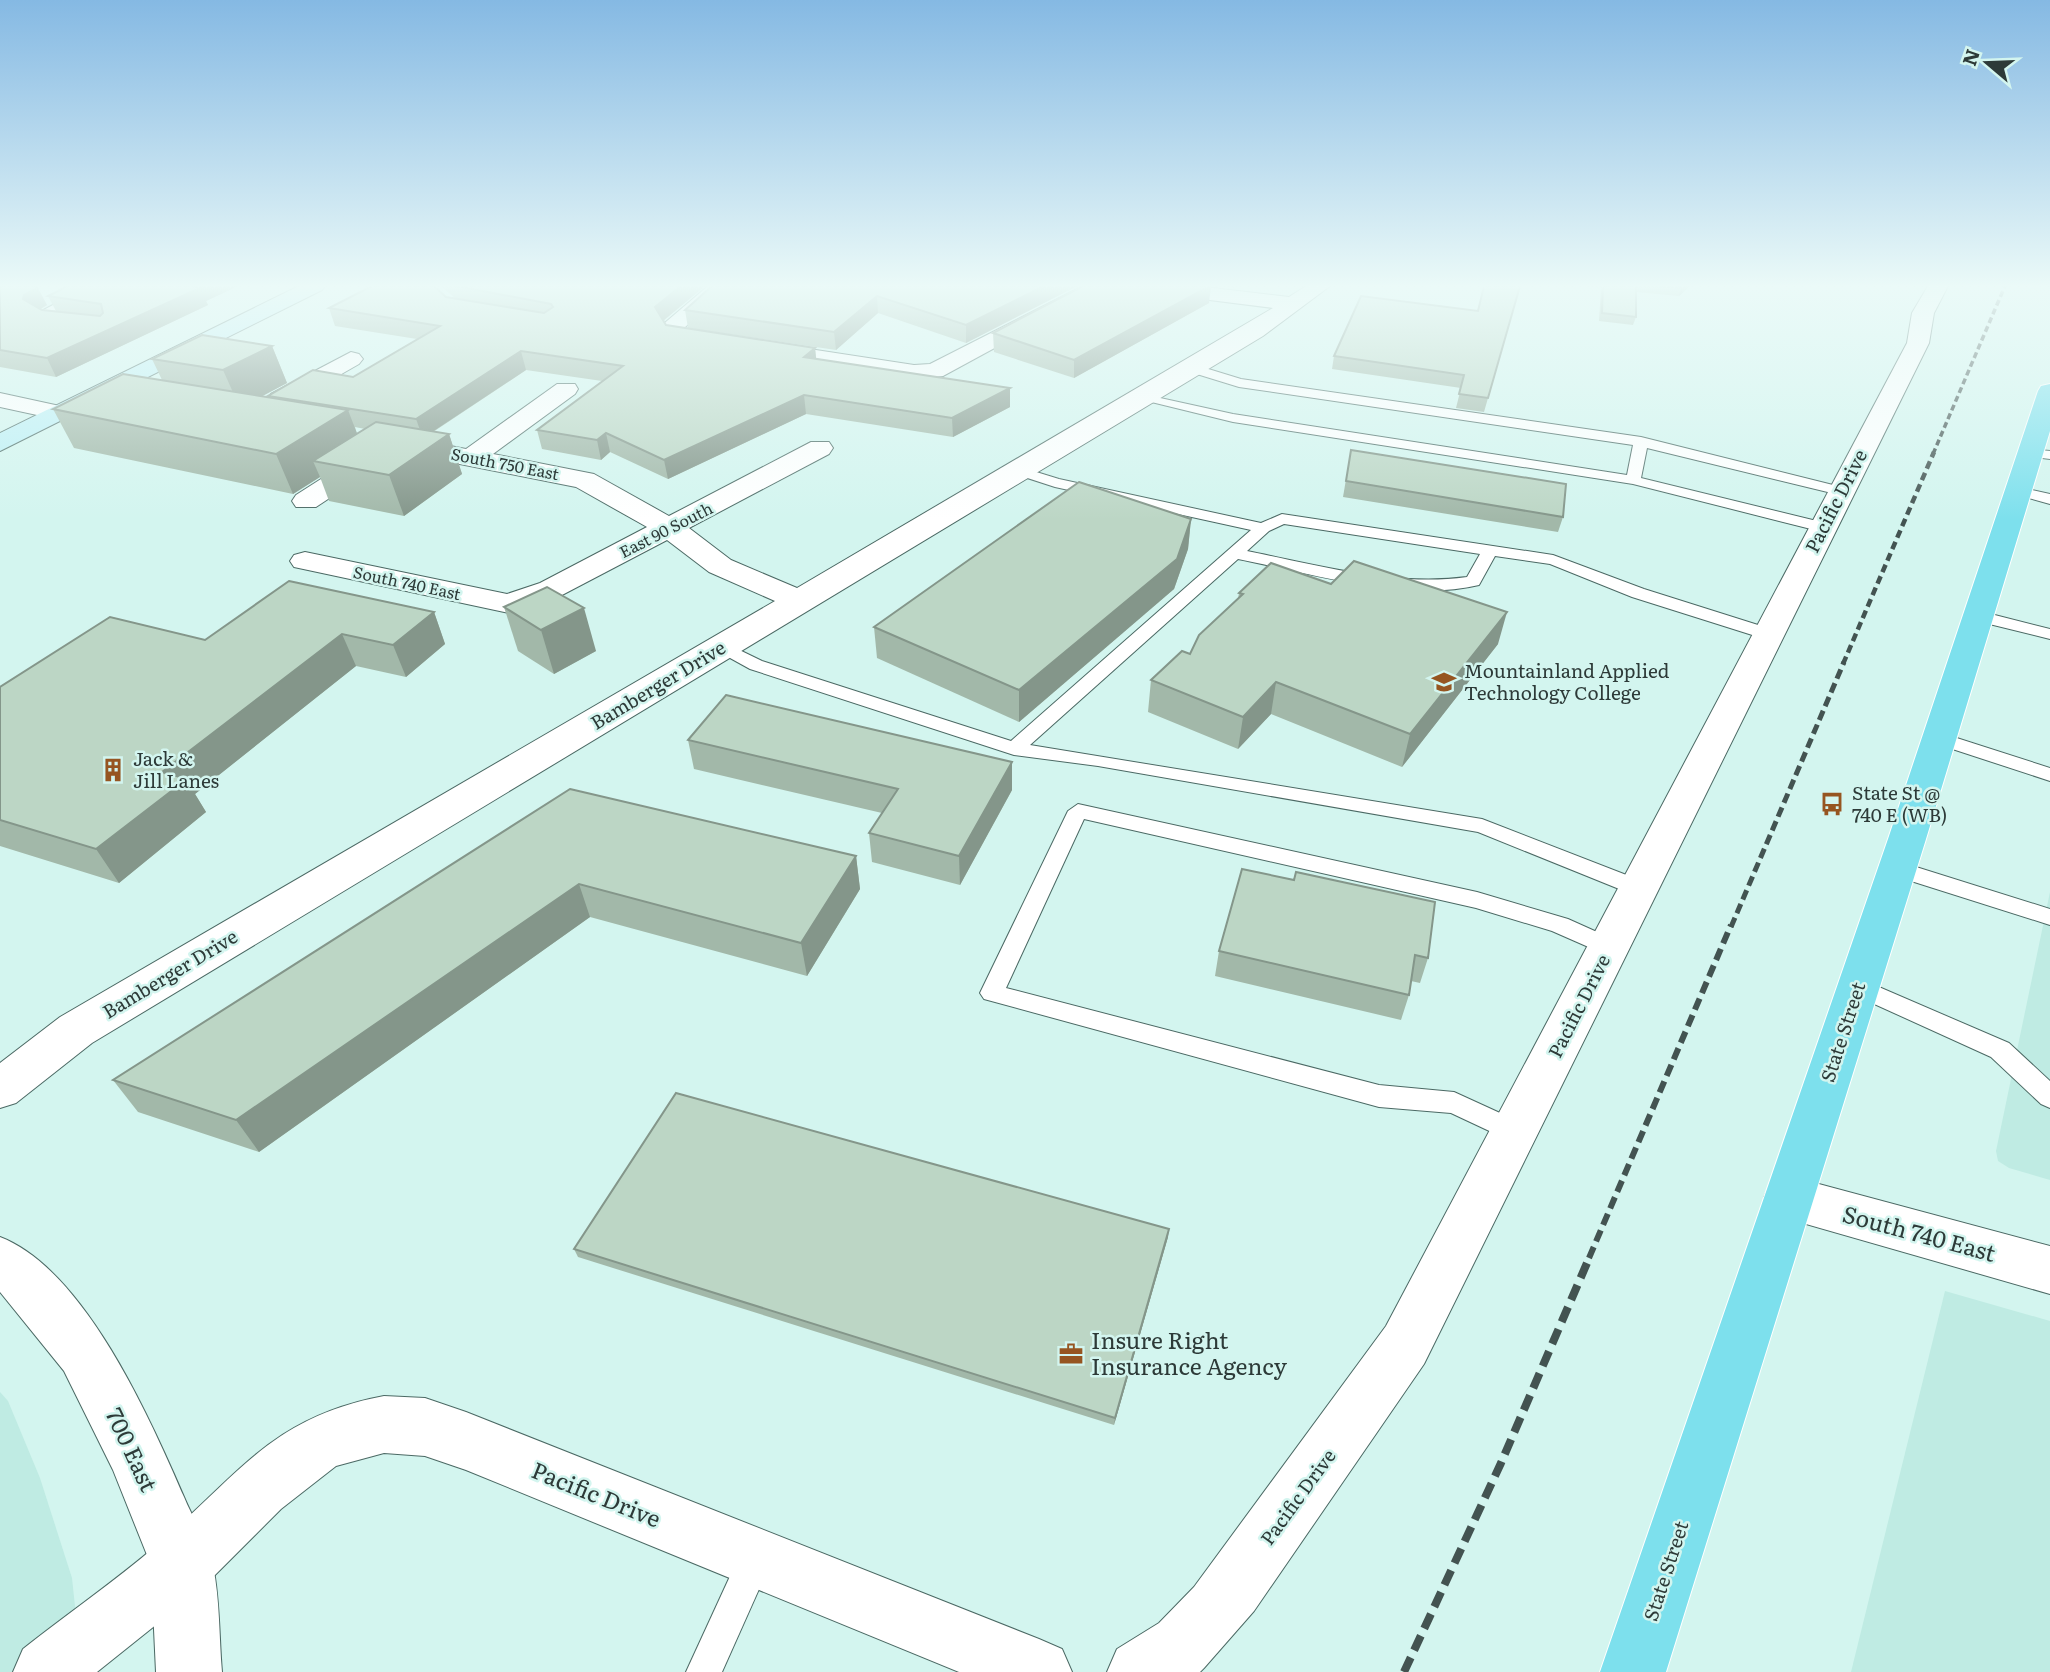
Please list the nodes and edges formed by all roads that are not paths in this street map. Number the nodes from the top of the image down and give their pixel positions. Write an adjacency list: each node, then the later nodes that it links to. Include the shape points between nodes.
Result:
1 (159, 364): 10 (main road)
2 (342, 364): 14 (street)
3 (874, 364): 4 (street, via 923,371)
4 (947, 364)
5 (1199, 364): 7 (street, Bamberger Drive)
6 (1907, 364): 25 (street, Pacific Drive)
7 (1192, 368): 11 (street, Bamberger Drive); 17 (lane, via 1239,383)
8 (566, 389): 22 (street)
9 (2050, 391): 21 (main road, State Street)
10 (97, 395): 13 (street); 15 (main road)
11 (1142, 398): 23 (street, Bamberger Drive); 24 (lane, via 1233,418)
12 (0, 400): 15 (street)
13 (137, 401)
14 (256, 412)
15 (60, 413): 18 (main road)
16 (354, 437): 19 (street, South 750 East)
17 (1641, 441): 24 (lane); 25 (lane)
18 (0, 443)
19 (394, 444): 22 (street, South 750 East); 28 (street)
20 (820, 448): 30 (street, East 90 South)
21 (2040, 454): 26 (main road, State Street)
22 (472, 457): 30 (street, South 750 East, via 584,480)
23 (1020, 471): 31 (lane, via 1055,483); 35 (street, Bamberger Drive)
24 (1633, 480): 29 (lane)
25 (1840, 491): 29 (street, Pacific Drive)
26 (2018, 491): 27 (lane); 37 (main road, State Street)
27 (2050, 499)
28 (306, 501)
29 (1823, 527): 39 (street, Pacific Drive)
30 (670, 528): 35 (street, South 750 East, via 720,566); 36 (street, East 90 South, via 551,589)
31 (1263, 528): 32 (lane, via 1282,519); 33 (lane)
32 (1491, 550): 33 (lane, via 1473,581 1449,587 1363,577); 39 (lane, via 1553,560)
33 (1234, 553): 42 (lane)
34 (304, 561): 36 (street, South 740 East)
35 (800, 601): 40 (street, Bamberger Drive)
36 (509, 604)
37 (1979, 616): 38 (lane); 41 (main road, State Street)
38 (2050, 634)
39 (1770, 635): 45 (street, Pacific Drive)
40 (721, 648): 42 (lane, via 756,665); 49 (street, Bamberger Drive, via 87,1023)
41 (1938, 738): 43 (lane); 44 (main road, State Street)
42 (1014, 749): 45 (lane, via 1482,827)
43 (2050, 775)
44 (1897, 869): 46 (lane); 48 (main road, State Street)
45 (1639, 889): 47 (street, Pacific Drive)
46 (2050, 917)
47 (1609, 947): 51 (street, Pacific Drive); 51 (lane, via 1560,925 1477,901 1078,811 992,993 1379,1096 1454,1103)
48 (1858, 987): 50 (lane, via 2000,1050); 52 (main road, State Street)
49 (0, 1089)
50 (2050, 1097)
51 (1514, 1132): 61 (street, Pacific Drive, via 1405,1345 1334,1448 1211,1616 1175,1652)
52 (1789, 1198): 54 (street, South 740 East); 62 (main road, State Street)
53 (0, 1261): 56 (street, 700 East, via 20,1276 83,1352 135,1452)
54 (2050, 1270)
55 (755, 1560): 56 (street, Pacific Drive, via 466,1441 426,1427 381,1426 313,1445 288,1461); 57 (street, Pacific Drive); 60 (lane)
56 (181, 1565): 58 (street, Pacific Drive); 59 (street, 700 East)
57 (1020, 1669)
58 (46, 1672)
59 (189, 1672)
60 (704, 1672)
61 (1140, 1672)
62 (1633, 1672)

